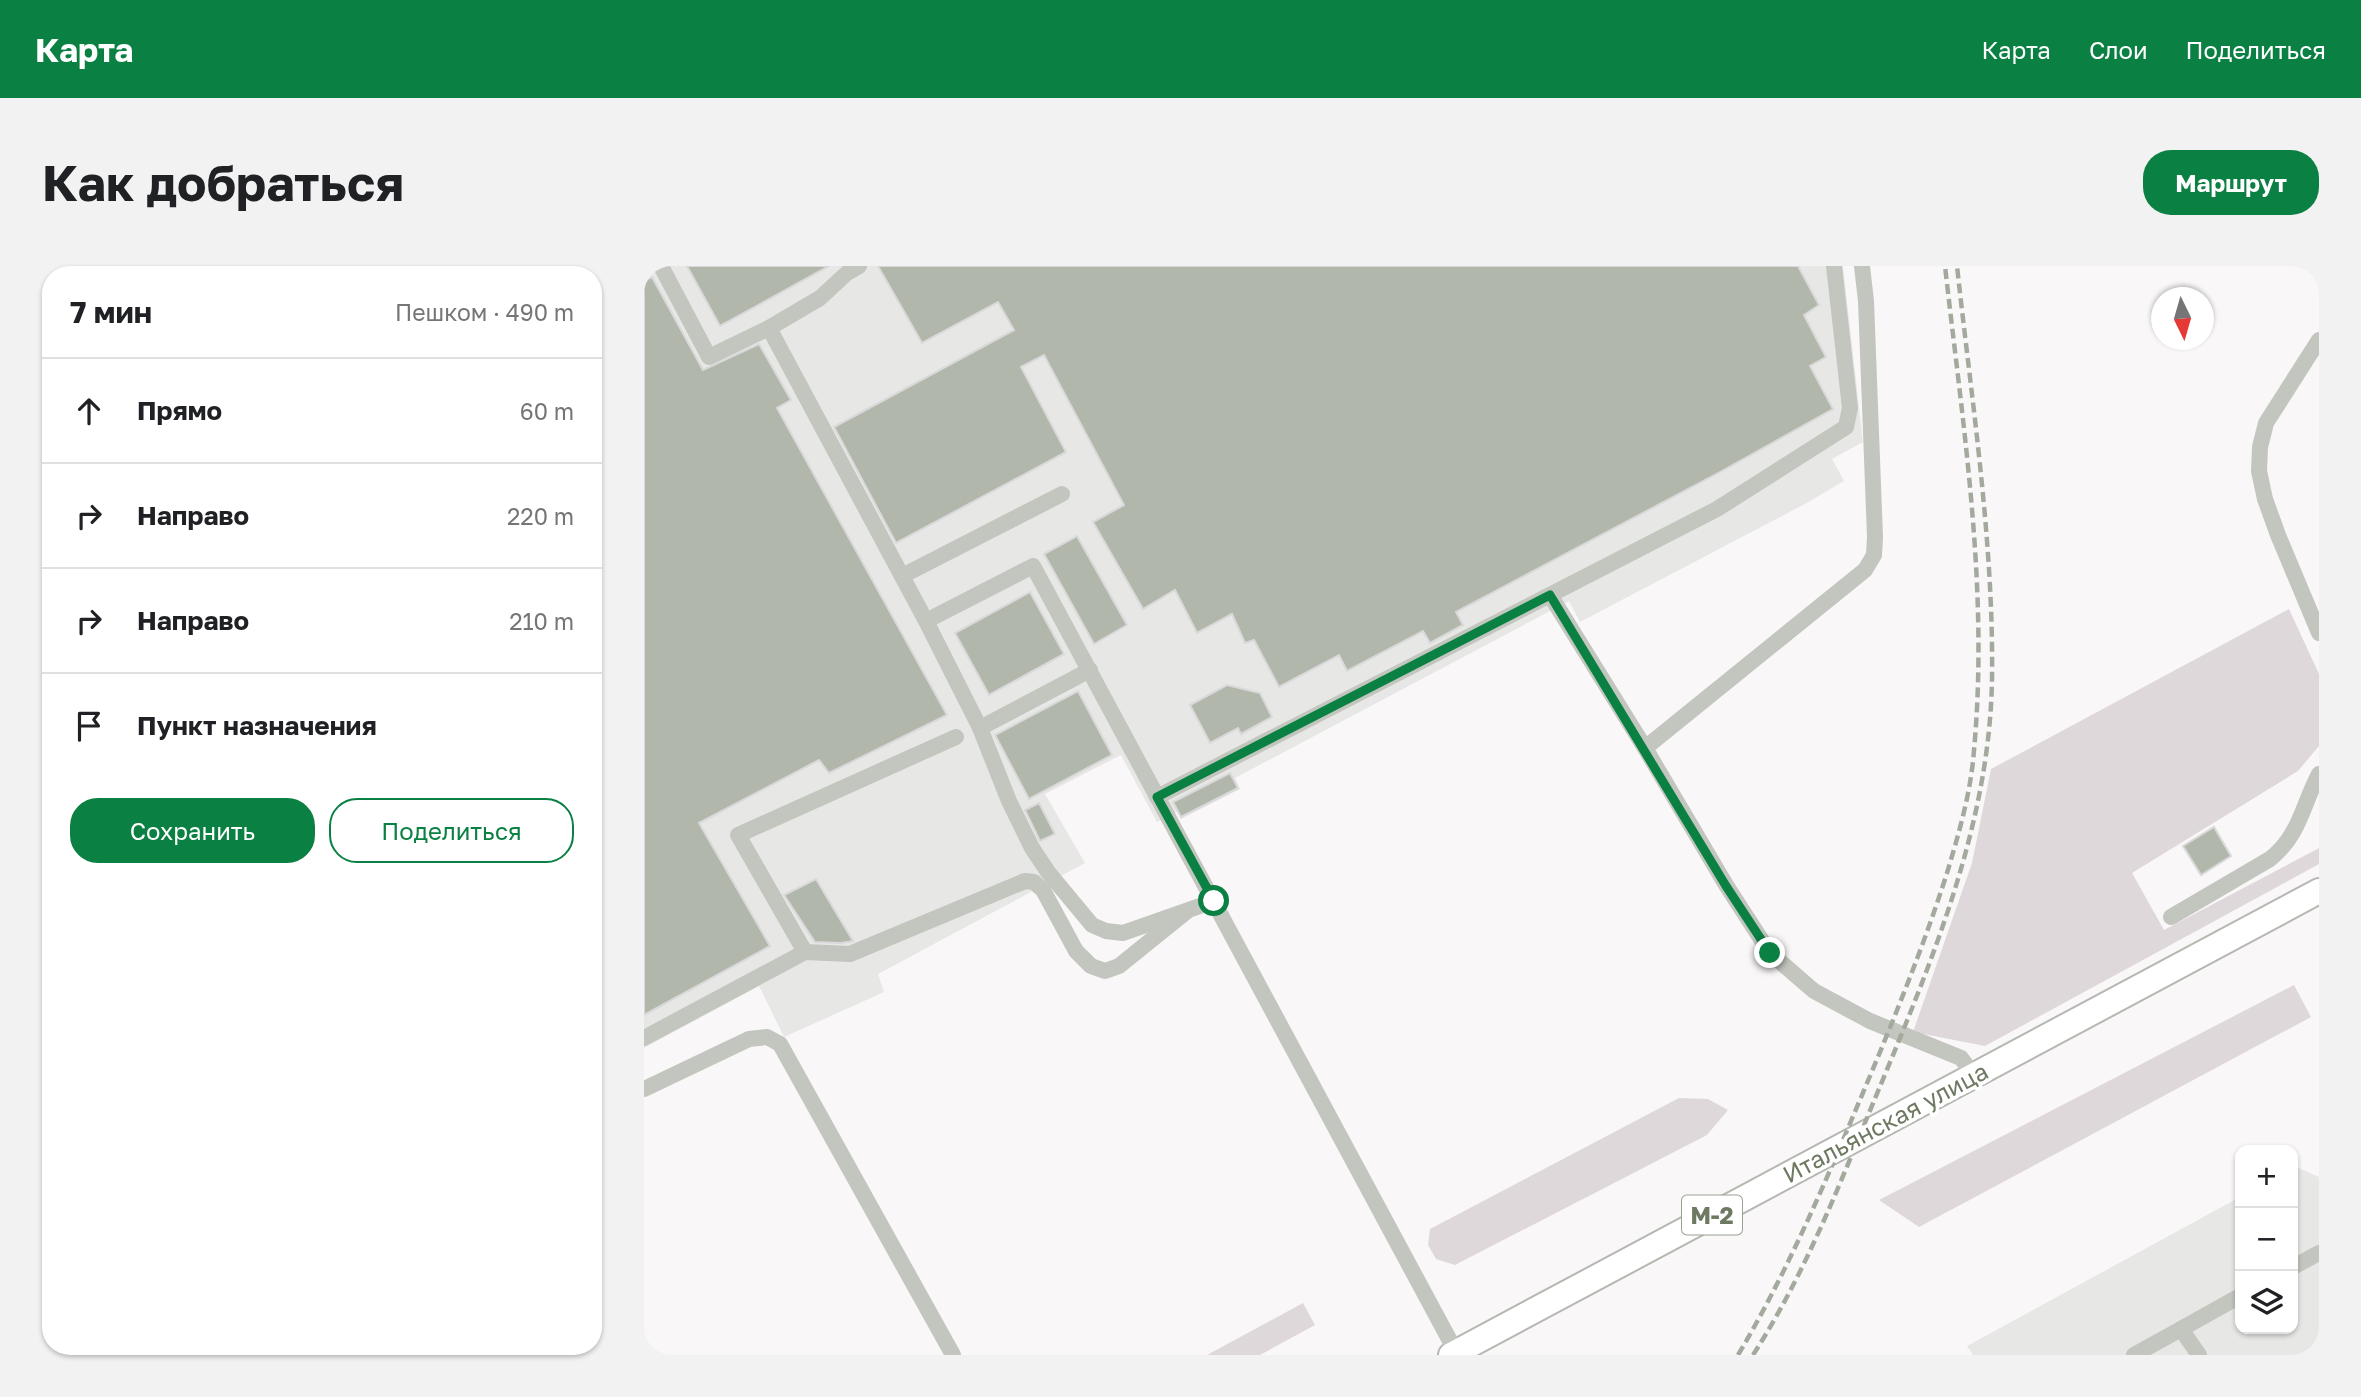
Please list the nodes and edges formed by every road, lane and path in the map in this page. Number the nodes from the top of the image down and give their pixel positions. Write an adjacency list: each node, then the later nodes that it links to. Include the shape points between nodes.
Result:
1 (661, 266): 5 (street, via 709,356)
2 (859, 266): 5 (street, via 821,298)
3 (1834, 266): 9 (street, via 1850,408 1846,427 1717,509)
4 (1862, 266): 15 (street, via 1874,555 1866,570)
5 (769, 328): 8 (street)
6 (2319, 340): 11 (street, via 2266,423 2259,471 2278,535)
7 (1062, 494): 8 (street)
8 (902, 576): 10 (street)
9 (1550, 595): 15 (street); 17 (street)
10 (926, 621): 12 (street, via 1033,566); 13 (street)
11 (2319, 634)
12 (1090, 670): 13 (street); 17 (street)
13 (980, 728): 20 (street, via 1032,848 1092,925 1124,933)
14 (956, 737): 22 (street, via 738,835)
15 (1645, 748): 24 (street, via 1770,953 1814,991 1870,1021 1961,1058)
16 (2319, 774): 21 (street, via 2292,836 2281,850)
17 (1157, 797): 19 (street)
18 (2312, 897): 24 (highway, Итальянская улица / М-2)
19 (1214, 901): 20 (street); 30 (street)
20 (1186, 912): 22 (street, via 1119,966 1105,971 1091,966 1076,951 1043,890 1025,881 850,954)
21 (2171, 917)
22 (805, 952): 23 (street)
23 (644, 1038)
24 (1973, 1074): 30 (highway, Итальянская улица / М-2)
25 (644, 1089): 31 (street, via 749,1039 767,1037 780,1044)
26 (2319, 1253): 27 (street)
27 (2298, 1264)
28 (2235, 1299): 29 (street)
29 (2181, 1329): 32 (street); 33 (street)
30 (1454, 1354)
31 (953, 1355)
32 (2134, 1355)
33 (2199, 1355)

